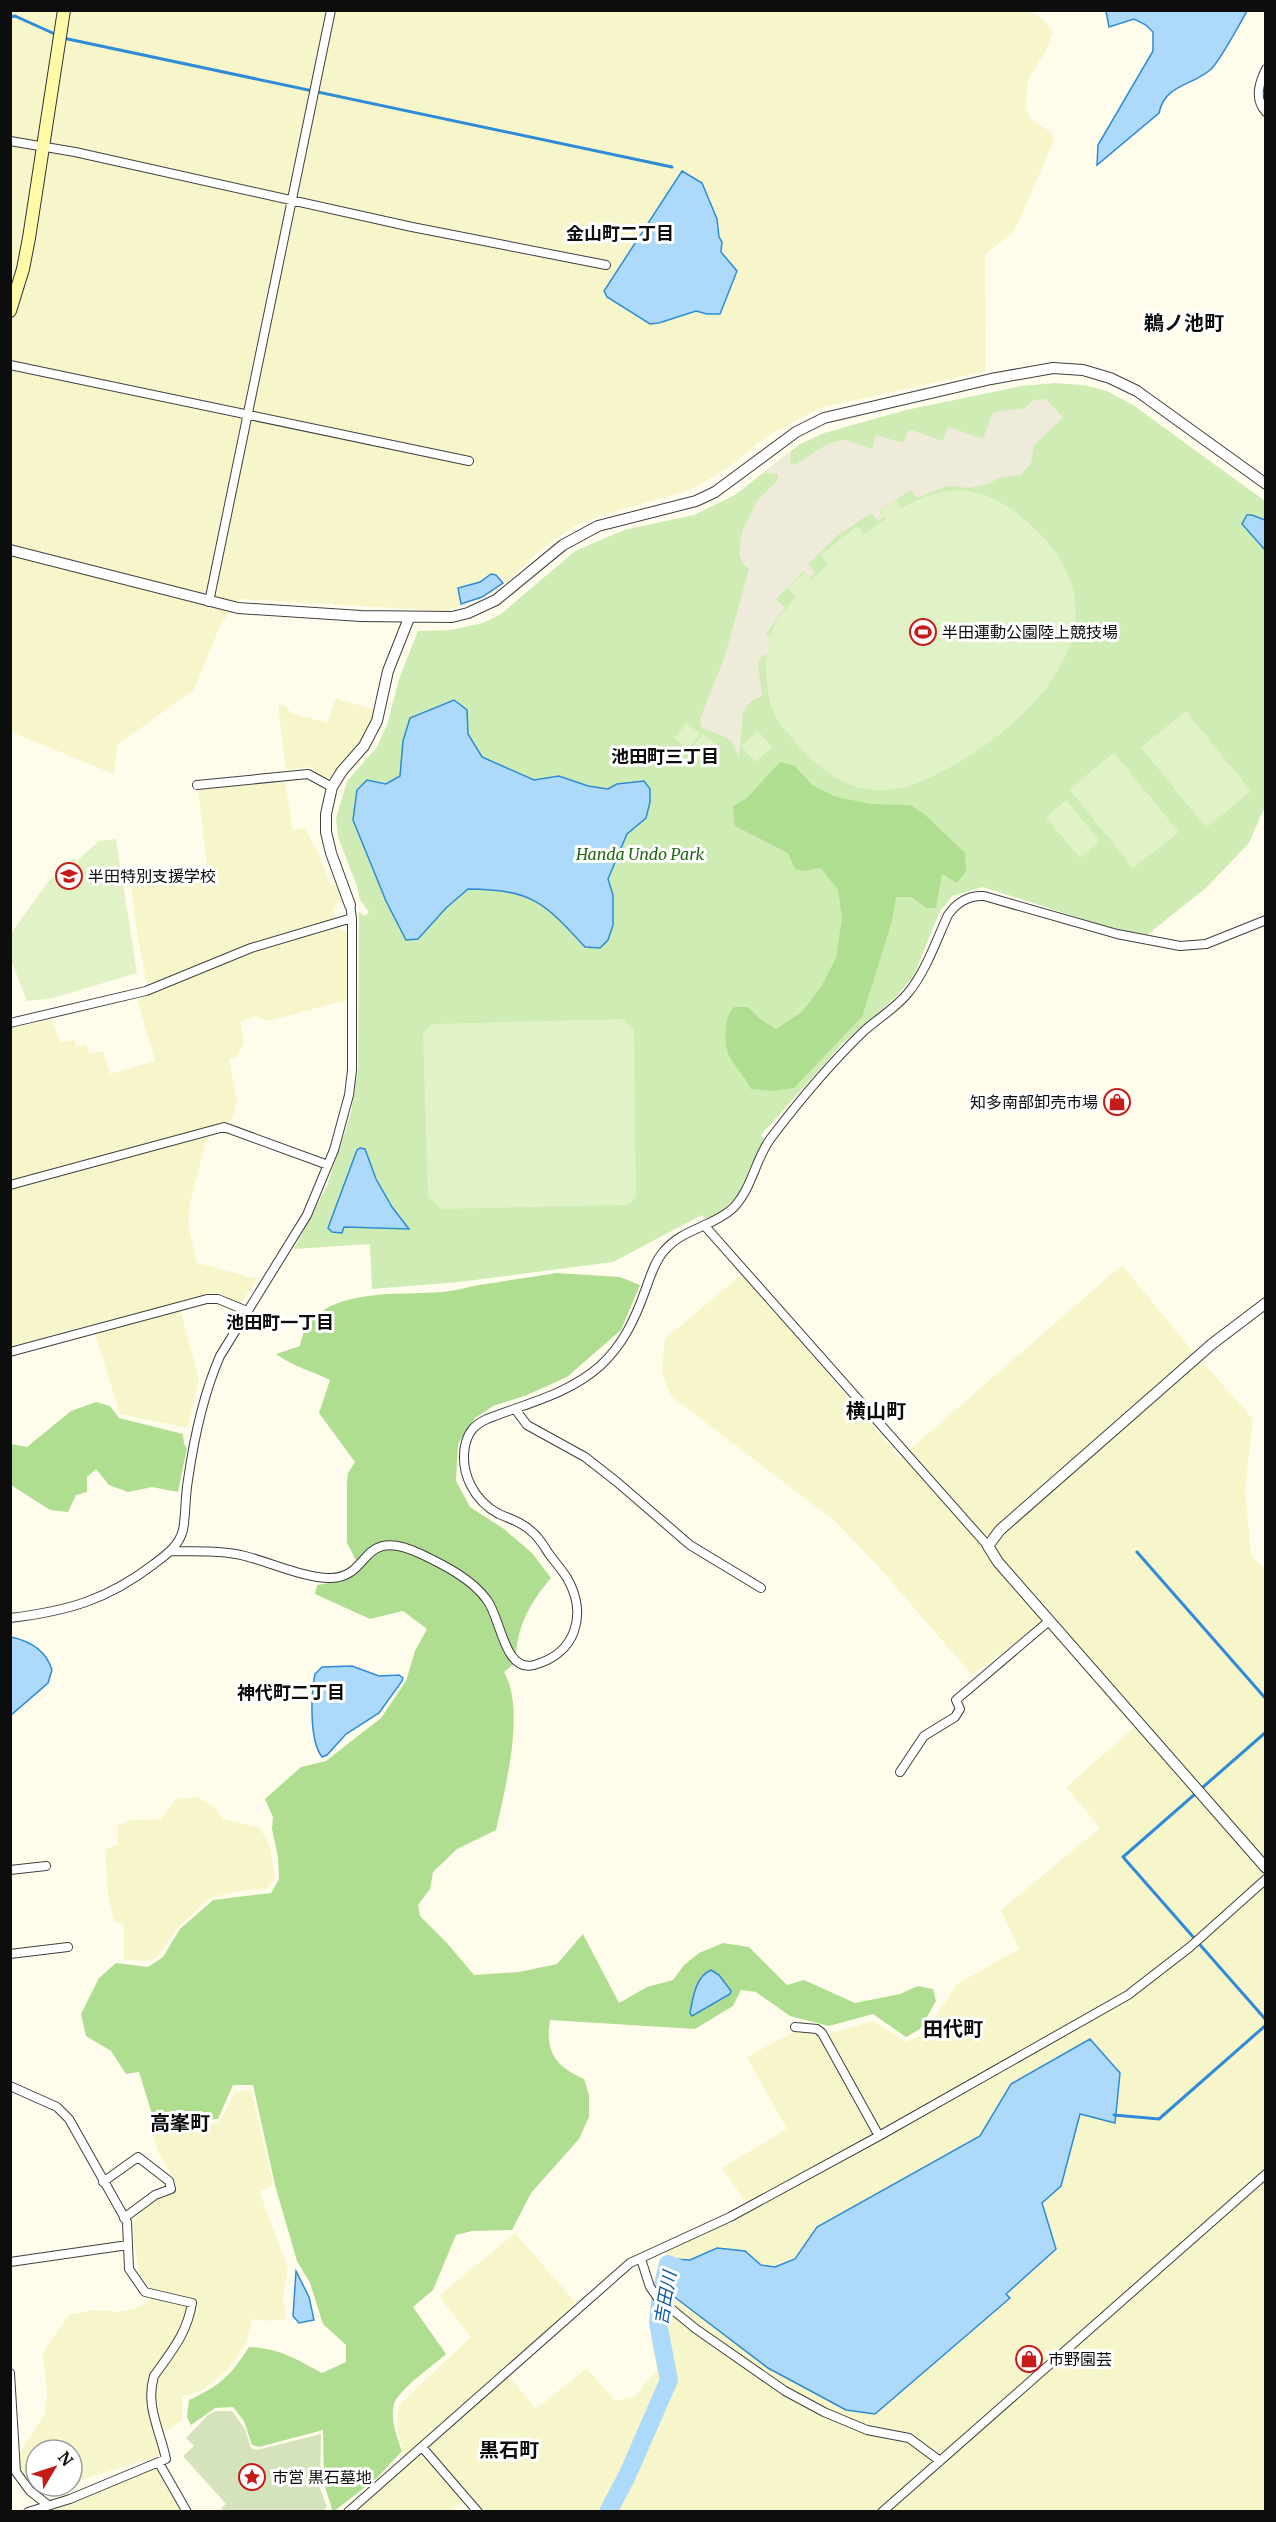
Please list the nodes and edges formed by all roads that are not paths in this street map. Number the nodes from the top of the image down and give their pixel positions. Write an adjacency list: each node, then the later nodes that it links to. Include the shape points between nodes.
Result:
1 (64, 10): 6 (main road)
2 (331, 10): 7 (street)
3 (1266, 69): 4 (street, via 1258,91)
4 (1266, 112)
5 (10, 141): 6 (street)
6 (43, 148): 7 (street); 9 (main road, via 23,269)
7 (293, 199): 8 (street); 11 (street)
8 (606, 265)
9 (10, 311)
10 (10, 365): 11 (street)
11 (246, 415): 12 (street); 15 (street)
12 (469, 460)
13 (1266, 484): 16 (street, via 1137,391 1083,370 1053,368 824,418 796,432 715,492 696,501 598,526 576,537 496,600 452,617)
14 (10, 550): 15 (street)
15 (209, 602): 16 (street, via 264,611)
16 (409, 618): 18 (street, via 388,671 372,734)
17 (197, 785): 18 (street, via 308,774)
18 (332, 787): 19 (street, via 326,832)
19 (350, 905): 20 (street)
20 (352, 918): 22 (street, via 251,948 146,991); 23 (street, via 352,1070 345,1110)
21 (1266, 920): 25 (street, via 1206,944 1180,946 1117,934 990,897 966,899 948,915 905,997 856,1040 771,1139 736,1205)
22 (10, 1023)
23 (327, 1165): 24 (street, via 224,1127); 27 (street, via 307,1215)
24 (10, 1185)
25 (704, 1225): 29 (street, via 687,1232 664,1250 632,1324 600,1366 568,1389); 30 (street)
26 (1266, 1303): 30 (street, via 1212,1344 1000,1530)
27 (247, 1311): 28 (street, via 218,1299 207,1299); 31 (street, via 211,1377 193,1454 183,1530)
28 (10, 1352)
29 (515, 1409): 31 (street, via 473,1428 464,1463 477,1496 492,1510 533,1532 568,1579 576,1598 578,1613 573,1638 556,1655 532,1666 516,1662 489,1602 472,1584 422,1554 395,1544 382,1545 350,1571 328,1578 228,1552); 32 (street, via 526,1425 585,1457 690,1545)
30 (988, 1546): 34 (street)
31 (171, 1551): 33 (street, via 134,1579 97,1599 67,1609)
32 (761, 1588)
33 (10, 1618)
34 (1049, 1621): 35 (street, via 956,1700 960,1709 955,1717 924,1736); 37 (street)
35 (900, 1772)
36 (46, 1866): 38 (street)
37 (1266, 1868)
38 (10, 1870)
39 (1266, 1879): 44 (street, via 1190,1947 1128,1995)
40 (68, 1947): 41 (street)
41 (10, 1954)
42 (795, 2027): 44 (street, via 822,2033)
43 (10, 2086): 46 (street, via 62,2111)
44 (879, 2136): 49 (street, via 730,2217)
45 (1266, 2175): 53 (street)
46 (103, 2182): 47 (street); 47 (street, via 138,2157 169,2181 168,2191 155,2195)
47 (124, 2218): 48 (street)
48 (128, 2245): 50 (street); 54 (street, via 129,2269 145,2292 192,2303 180,2340 152,2382 153,2416 166,2459)
49 (641, 2259): 52 (street, via 630,2263); 53 (street, via 658,2298 744,2364 824,2412 867,2430 909,2438)
50 (10, 2262)
51 (10, 2373): 55 (street, via 16,2472 30,2491)
52 (422, 2447): 58 (street); 59 (street)
53 (940, 2461): 60 (street)
54 (159, 2463): 55 (street); 57 (street)
55 (48, 2505): 56 (street)
56 (28, 2511)
57 (187, 2511)
58 (348, 2511)
59 (478, 2511)
60 (882, 2511)

